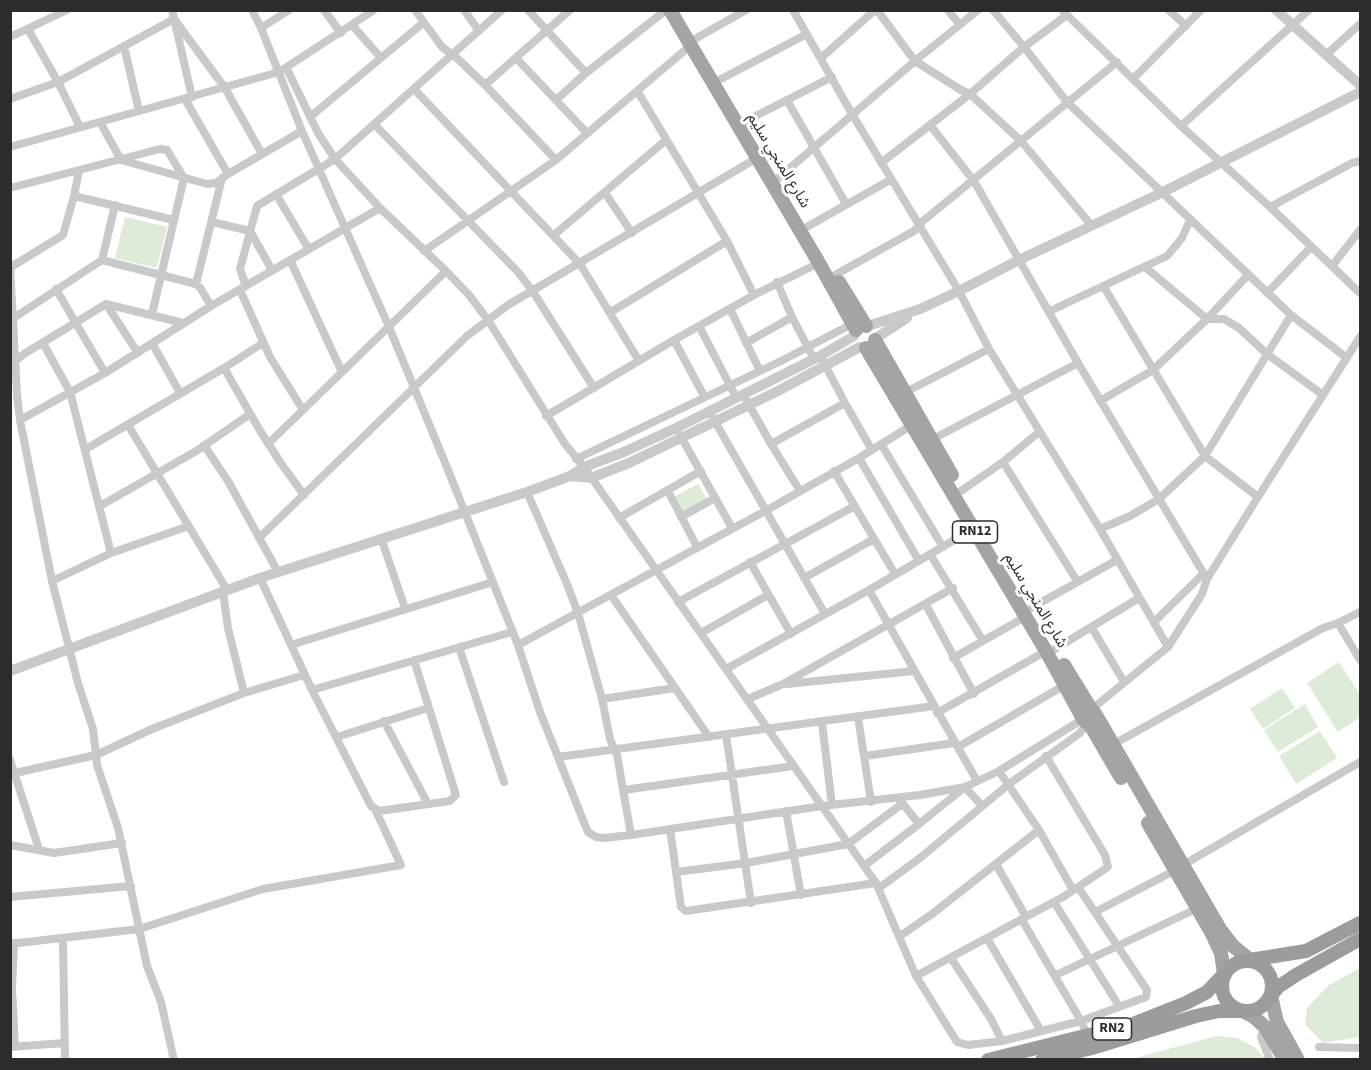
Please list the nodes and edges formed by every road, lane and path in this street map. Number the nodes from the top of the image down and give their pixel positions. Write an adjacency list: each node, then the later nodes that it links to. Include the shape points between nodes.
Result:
1 (67, 10): 23 (street)
2 (289, 10): 32 (street)
3 (324, 10): 36 (street)
4 (415, 10): 26 (street)
5 (464, 10): 35 (street)
6 (502, 10): 35 (street)
7 (528, 10): 34 (street)
8 (570, 10): 34 (street)
9 (668, 10): 39 (main road, شارع المنجي سليم / RN12); 50 (street)
10 (678, 10): 39 (main road, شارع المنجي سليم / RN12)
11 (746, 10): 39 (street)
12 (876, 10): 45 (street); 47 (street)
13 (948, 10): 27 (street)
14 (978, 10): 27 (street)
15 (993, 10): 41 (street)
16 (1169, 10): 30 (street)
17 (1201, 10): 30 (street)
18 (1276, 10): 31 (street)
19 (1309, 10): 31 (street)
20 (372, 11): 29 (street)
21 (255, 12): 32 (street)
22 (797, 12): 37 (street)
23 (57, 13): 33 (street)
24 (1064, 13): 41 (street); 48 (street)
25 (173, 15): 40 (street); 57 (street); 62 (street)
26 (423, 22): 43 (street); 44 (street)
27 (958, 24): 47 (street)
28 (1360, 24): 42 (street)
29 (352, 25): 36 (street); 44 (street)
30 (1186, 26): 52 (street)
31 (1292, 26): 42 (street); 74 (street)
32 (261, 28): 49 (street)
33 (28, 29): 38 (street); 54 (street)
34 (547, 31): 46 (street); 50 (street)
35 (479, 32): 43 (street)
36 (340, 33): 49 (street)
37 (807, 34): 45 (street); 53 (street)
38 (10, 38)
39 (693, 42): 53 (main road, شارع المنجي سليم / RN12); 59 (street); 83 (main road, شارع المنجي سليم / RN12)
40 (124, 46): 54 (street); 67 (street)
41 (1024, 46): 61 (street); 66 (street)
42 (1327, 54): 56 (street)
43 (453, 55): 55 (street); 58 (street)
44 (381, 58): 69 (street)
45 (821, 58): 51 (street)
46 (517, 59): 55 (street); 64 (street)
47 (915, 61): 61 (street); 68 (street)
48 (1117, 62): 52 (street); 66 (street)
49 (283, 70): 57 (street); 69 (street); 76 (street)
50 (586, 73): 64 (street)
51 (832, 77): 65 (street); 68 (street)
52 (1134, 78): 74 (street)
53 (719, 80): 71 (main road, شارع المنجي سليم / RN12)
54 (58, 82): 63 (street); 75 (street)
55 (485, 85): 86 (street)
56 (1360, 85)
57 (225, 88): 62 (street); 82 (street)
58 (415, 90): 73 (street); 98 (street)
59 (638, 92): 77 (street); 78 (street)
60 (1360, 92): 89 (street)
61 (970, 94): 72 (street); 79 (street)
62 (189, 98): 67 (street); 92 (street)
63 (10, 99)
64 (556, 100): 77 (street)
65 (787, 100): 71 (street); 81 (street)
66 (1067, 102): 79 (street); 100 (street)
67 (139, 111): 70 (street)
68 (852, 114): 81 (street); 88 (street)
69 (310, 117): 84 (street)
70 (100, 122): 75 (street); 85 (street)
71 (744, 122): 94 (main road, شارع المنجي سليم / RN12)
72 (930, 124): 88 (street); 96 (street)
73 (375, 125): 84 (street); 111 (street)
74 (1181, 126): 89 (street)
75 (80, 128): 80 (street)
76 (302, 131): 82 (street); 90 (street)
77 (587, 133): 86 (street)
78 (666, 140): 99 (street); 102 (street)
79 (1022, 141): 96 (street); 114 (street)
80 (10, 147)
81 (814, 147): 94 (street); 104 (street)
82 (262, 154): 92 (street)
83 (757, 158): 102 (street); 127 (main road, شارع المنجي سليم / RN12)
84 (335, 159): 90 (street); 107 (street)
85 (120, 160): 91 (street); 93 (street); 93 (street, via 167,150)
86 (556, 160): 98 (street)
87 (1360, 161): 106 (street)
88 (881, 163): 95 (street)
89 (1222, 163): 100 (street); 106 (street)
90 (320, 169): 101 (street); 112 (street)
91 (79, 171): 97 (street); 103 (street)
92 (225, 176): 93 (street, via 212,184); 110 (street)
93 (184, 178): 108 (street)
94 (776, 180): 115 (main road, شارع المنجي سليم / RN12)
95 (890, 180): 104 (street); 113 (street)
96 (974, 181): 113 (street); 126 (street)
97 (10, 188)
98 (512, 191): 111 (street); 119 (street)
99 (605, 193): 118 (street); 119 (street)
100 (1161, 193): 109 (street); 114 (street)
101 (276, 194): 117 (street, via 257,206); 122 (street)
102 (698, 194): 118 (street); 120 (street)
103 (74, 196): 105 (street); 129 (street, via 63,235)
104 (846, 204): 115 (street)
105 (115, 205): 108 (street); 124 (street)
106 (1270, 207): 121 (street)
107 (380, 208): 112 (street); 123 (street)
108 (174, 220): 135 (street)
109 (1190, 220): 131 (street, via 1174,249); 136 (street)
110 (212, 222): 117 (street); 138 (street)
111 (468, 222): 123 (street); 142 (street)
112 (345, 226): 122 (street); 160 (street)
113 (920, 226): 134 (street); 143 (street)
114 (1092, 226): 126 (street)
115 (805, 228): 134 (main road, شارع المنجي سليم / RN12)
116 (1360, 230): 130 (street)
117 (250, 231): 132 (street); 140 (street, via 240,269)
118 (632, 233): 128 (street)
119 (554, 235): 128 (street)
120 (727, 241): 146 (street); 151 (street)
121 (1311, 246): 130 (street); 145 (street)
122 (308, 248): 125 (street)
123 (424, 251): 133 (street)
124 (102, 260): 135 (street); 141 (street)
125 (290, 260): 132 (street); 181 (street)
126 (1019, 260): 143 (street); 150 (street)
127 (819, 263): 137 (street); 162 (main road, شارع المنجي سليم / RN12)
128 (580, 264): 142 (street); 151 (street)
129 (11, 266): 155 (street)
130 (1332, 266): 144 (street)
131 (1145, 267): 139 (street); 156 (street)
132 (272, 270): 140 (street)
133 (446, 271): 157 (street); 160 (street)
134 (835, 274): 162 (main road, شارع المنجي سليم / RN12)
135 (161, 275): 138 (street); 152 (street)
136 (1248, 276): 145 (street); 156 (street)
137 (777, 282): 146 (street); 154 (street)
138 (196, 284): 148 (street)
139 (1104, 287): 150 (street); 179 (street)
140 (243, 288): 148 (street); 167 (street)
141 (56, 289): 155 (street); 158 (street)
142 (532, 290): 157 (street); 184 (street)
143 (959, 291): 162 (street); 170 (street)
144 (1360, 292)
145 (1267, 293): 153 (street)
146 (754, 295): 149 (street)
147 (106, 304): 152 (street); 158 (street); 171 (street)
148 (211, 306): 159 (street)
149 (730, 309): 161 (street); 168 (street)
150 (1050, 311): 177 (street)
151 (610, 312): 175 (street)
152 (152, 315): 159 (street)
153 (1291, 315): 172 (street); 173 (street)
154 (792, 318): 168 (street); 169 (street)
155 (12, 319): 176 (street)
156 (1207, 319): 172 (street, via 1224,319); 179 (street)
157 (488, 320): 185 (street); 199 (street)
158 (76, 323): 165 (street); 182 (street)
159 (183, 323): 166 (street)
160 (389, 327): 181 (street); 185 (street)
161 (699, 327): 164 (street); 183 (street)
162 (864, 335): 169 (street); 174 (street); 188 (main road, شارع المنجي سليم / RN12); 203 (main road, شارع المنجي سليم / RN12)
163 (1360, 337): 173 (street)
164 (674, 340): 175 (street); 192 (street)
165 (43, 343): 176 (street); 186 (street)
166 (153, 343): 171 (street); 187 (street)
167 (263, 343): 178 (street); 196 (street)
168 (746, 343): 180 (street)
169 (808, 348): 174 (street); 180 (street)
170 (989, 349): 188 (street); 189 (street)
171 (138, 353): 182 (street)
172 (1267, 354): 191 (street); 214 (street)
173 (1347, 358): 191 (street)
174 (820, 360): 190 (street); 194 (street); 195 (street)
175 (639, 361): 184 (street)
176 (13, 363): 200 (street)
177 (1078, 363): 189 (street); 193 (street)
178 (224, 368): 187 (street); 198 (street)
179 (1154, 370): 193 (street); 214 (street)
180 (760, 371): 183 (street)
181 (342, 372): 196 (street)
182 (105, 373): 186 (street)
183 (730, 384): 190 (street); 192 (street)
184 (594, 388): 199 (street)
185 (413, 389): 227 (street); 234 (street)
186 (70, 392): 200 (street); 212 (street)
187 (180, 393): 202 (street)
188 (904, 393): 207 (main road, شارع المنجي سليم / RN12)
189 (1016, 394): 205 (street); 207 (street)
190 (740, 395): 195 (street); 197 (street)
191 (1323, 395): 228 (street)
192 (704, 396): 217 (street)
193 (1100, 400): 230 (street)
194 (845, 403): 209 (street); 213 (street)
195 (749, 405): 201 (street); 209 (street)
196 (303, 410): 208 (street)
197 (709, 411): 201 (street); 204 (street)
198 (250, 414): 208 (street); 211 (street)
199 (546, 416): 217 (street)
200 (20, 420): 259 (street)
201 (714, 422): 206 (street); 233 (street)
202 (128, 425): 212 (street); 220 (street)
203 (912, 425): 210 (street); 239 (main road, شارع المنجي سليم / RN12)
204 (676, 428): 206 (street); 217 (street, via 624,452)
205 (1039, 432): 216 (street); 240 (street)
206 (681, 438): 218 (street); 222 (street)
207 (931, 440): 225 (main road, شارع المنجي سليم / RN12)
208 (269, 444): 227 (street)
209 (771, 444): 224 (street)
210 (881, 444): 213 (street); 246 (street)
211 (204, 445): 220 (street); 241 (street)
212 (86, 449): 231 (street)
213 (872, 450): 215 (street)
214 (1205, 456): 228 (street); 230 (street)
215 (859, 458): 219 (street); 250 (street)
216 (1003, 462): 225 (street); 258 (street)
217 (580, 463): 221 (street); 222 (street)
218 (701, 471): 223 (street); 229 (street)
219 (834, 471): 224 (street); 232 (street)
220 (158, 472): 231 (street); 237 (street)
221 (570, 476): 222 (street); 226 (street)
222 (591, 478): 236 (street)
223 (668, 491): 235 (street); 236 (street)
224 (800, 491): 233 (street)
225 (961, 491): 270 (main road, شارع المنجي سليم / RN12)
226 (526, 492): 234 (street); 272 (street)
227 (304, 495): 241 (street)
228 (1258, 497): 255 (street)
229 (715, 498): 235 (street); 238 (street)
230 (1160, 499): 240 (street); 255 (street)
231 (100, 506): 247 (street)
232 (855, 506): 243 (street); 244 (street)
233 (767, 510): 238 (street); 244 (street)
234 (465, 511): 242 (street); 260 (street)
235 (681, 517): 245 (street)
236 (619, 518): 252 (street)
237 (189, 526): 247 (street); 263 (street)
238 (732, 528): 245 (street)
239 (973, 529): 246 (street); 270 (main road, شارع المنجي سليم / RN12)
240 (1100, 529): 249 (street)
241 (259, 538): 253 (street)
242 (381, 538): 253 (street); 269 (street)
243 (874, 539): 254 (street); 257 (street)
244 (786, 544): 251 (street); 257 (street)
245 (697, 547): 252 (street)
246 (943, 547): 248 (street)
247 (111, 553): 259 (street)
248 (930, 554): 250 (street); 261 (street)
249 (1117, 560): 258 (street); 266 (street)
250 (919, 561): 254 (street)
251 (750, 562): 265 (street); 267 (street)
252 (656, 570): 264 (street); 267 (street)
253 (278, 572): 256 (street)
254 (895, 574): 262 (street)
255 (1206, 576): 274 (street); 285 (street, via 1202,594)
256 (260, 578): 263 (street); 282 (street)
257 (804, 578): 273 (street)
258 (1077, 580): 270 (street)
259 (52, 581): 286 (street)
260 (493, 582): 269 (street); 278 (street)
261 (953, 588): 268 (street); 281 (street)
262 (869, 590): 273 (street); 276 (street)
263 (225, 591): 286 (street); 300 (street, via 228,628)
264 (611, 595): 272 (street); 298 (street)
265 (768, 595): 279 (street); 280 (street)
266 (1138, 598): 274 (street); 277 (street)
267 (678, 602): 279 (street)
268 (926, 605): 276 (street); 288 (street)
269 (405, 608): 282 (street)
270 (1028, 612): 281 (street); 287 (main road, شارع المنجي سليم / RN12)
271 (1360, 612): 275 (street)
272 (578, 613): 283 (street); 302 (street)
273 (825, 614): 280 (street)
274 (1154, 622): 285 (street)
275 (1338, 623): 290 (street); 315 (street)
276 (889, 625): 293 (street); 296 (street)
277 (1092, 628): 287 (street); 295 (street)
278 (512, 632): 283 (street); 284 (street)
279 (701, 633): 291 (street)
280 (791, 634): 291 (street)
281 (982, 641): 288 (street)
282 (291, 645): 294 (street)
283 (518, 645): 320 (street)
284 (459, 647): 289 (street); 328 (street)
285 (1168, 647): 295 (street)
286 (69, 650): 292 (street); 317 (street, via 93,729)
287 (1051, 650): 297 (main road, شارع المنجي سليم / RN12); 301 (street); 307 (main road, شارع المنجي سليم / RN12)
288 (953, 658): 301 (street)
289 (414, 660): 299 (street); 304 (street)
290 (1360, 660)
291 (726, 669): 303 (street)
292 (10, 671)
293 (914, 672): 296 (street); 305 (street)
294 (304, 675): 299 (street); 300 (street)
295 (1125, 682): 307 (street, via 1098,704)
296 (783, 684): 303 (street)
297 (1065, 685): 307 (main road, شارع المنجي سليم / RN12); 314 (street)
298 (675, 688): 302 (street); 313 (street)
299 (312, 690): 312 (street)
300 (244, 693): 317 (street)
301 (974, 694): 305 (street)
302 (602, 699): 316 (street)
303 (748, 699): 310 (street)
304 (428, 708): 308 (street); 334 (street, via 456,795 450,801)
305 (936, 710): 306 (street); 314 (street)
306 (858, 717): 309 (street); 318 (street)
307 (1089, 717): 315 (main road, شارع المنجي سليم / RN12); 319 (street, via 1080,733); 324 (street); 353 (main road, شارع المنجي سليم / RN12)
308 (384, 721): 312 (street); 334 (street)
309 (822, 723): 310 (street); 335 (street)
310 (767, 729): 311 (street); 323 (street)
311 (726, 735): 313 (street); 326 (street)
312 (337, 737): 338 (street)
313 (709, 737): 316 (street)
314 (956, 745): 318 (street); 327 (street)
315 (1112, 745): 353 (main road, شارع المنجي سليم / RN12)
316 (615, 750): 320 (street); 331 (street)
317 (96, 755): 325 (street); 345 (street)
318 (864, 756): 333 (street)
319 (1046, 756): 329 (street); 357 (street, via 1109,863)
320 (558, 757): 344 (street, via 588,832 604,838)
321 (10, 760): 325 (street)
322 (1360, 762): 353 (street)
323 (794, 765): 326 (street); 336 (street)
324 (999, 771): 327 (street); 329 (street)
325 (15, 773): 348 (street)
326 (732, 774): 331 (street); 340 (street)
327 (977, 781): 330 (street)
328 (504, 782)
329 (1009, 784): 337 (street); 343 (street)
330 (965, 787): 332 (street); 337 (street); 341 (street)
331 (624, 790): 344 (street)
332 (900, 801): 333 (street); 341 (street); 346 (street)
333 (871, 802): 335 (street)
334 (428, 804): 338 (street, via 384,812)
335 (832, 805): 336 (street)
336 (822, 806): 339 (street); 346 (street)
337 (982, 806): 355 (street, via 920,858)
338 (375, 809): 366 (street, via 400,865 263,889)
339 (786, 811): 340 (street); 349 (street)
340 (738, 817): 342 (street); 350 (street)
341 (919, 824): 352 (street)
342 (670, 829): 344 (street); 354 (street)
343 (1039, 830): 351 (street); 357 (street)
344 (631, 835)
345 (122, 843): 348 (street, via 54,853); 356 (street)
346 (848, 844): 349 (street); 352 (street)
347 (10, 845): 348 (street)
348 (39, 849)
349 (794, 855): 350 (street); 358 (street)
350 (746, 863): 354 (street); 361 (street)
351 (996, 864): 364 (street); 367 (street)
352 (864, 866): 355 (street)
353 (1178, 868): 362 (main road, شارع المنجي سليم / RN12); 363 (street); 375 (main road, شارع المنجي سليم / RN12, via 1233,946)
354 (676, 872): 361 (street, via 683,910)
355 (878, 885): 358 (street); 367 (street)
356 (131, 886): 359 (street); 366 (street)
357 (1075, 889): 360 (street); 363 (street)
358 (801, 895): 361 (street)
359 (10, 897)
360 (1054, 902): 364 (street); 374 (street)
361 (751, 903)
362 (1198, 908): 372 (street); 376 (main road, شارع المنجي سليم / RN12, via 1221,953)
363 (1095, 912): 372 (street)
364 (1024, 918): 368 (street); 377 (street)
365 (1360, 923): 375 (highway, via 1306,951)
366 (139, 930): 369 (street); 394 (street)
367 (900, 936): 378 (street)
368 (987, 938): 373 (street); 386 (street)
369 (63, 939): 371 (street); 389 (street)
370 (1360, 939): 380 (highway, via 1296,975)
371 (12, 944): 379 (street)
372 (1119, 946): 374 (street); 381 (street, via 1147,994)
373 (951, 958): 378 (street); 387 (street)
374 (1090, 959): 377 (street); 381 (street)
375 (1250, 960): 376 (highway, via 1235,963); 380 (highway, via 1269,972)
376 (1224, 974): 382 (highway, via 1224,997); 388 (highway, RN2, via 1207,992 1186,1003)
377 (1056, 975): 383 (street)
378 (916, 976): 387 (street, via 957,1042 969,1045)
379 (11, 989): 385 (street)
380 (1271, 996): 382 (highway, via 1259,1008); 399 (main road, via 1277,1022)
381 (1119, 1006): 383 (street)
382 (1243, 1011): 384 (main road); 388 (highway, RN2, via 1219,1011)
383 (1081, 1021): 386 (street); 388 (street)
384 (1265, 1027): 397 (street, via 1261,1037); 398 (main road)
385 (12, 1028): 390 (street)
386 (1041, 1031): 387 (street)
387 (1002, 1041)
388 (1090, 1042): 395 (highway, RN2); 396 (highway, RN2)
389 (64, 1043): 390 (street); 393 (street)
390 (13, 1047)
391 (1319, 1047): 392 (street)
392 (1360, 1048)
393 (65, 1059)
394 (174, 1059)
395 (988, 1059)
396 (1042, 1059)
397 (1269, 1059)
398 (1285, 1059)
399 (1298, 1059)

